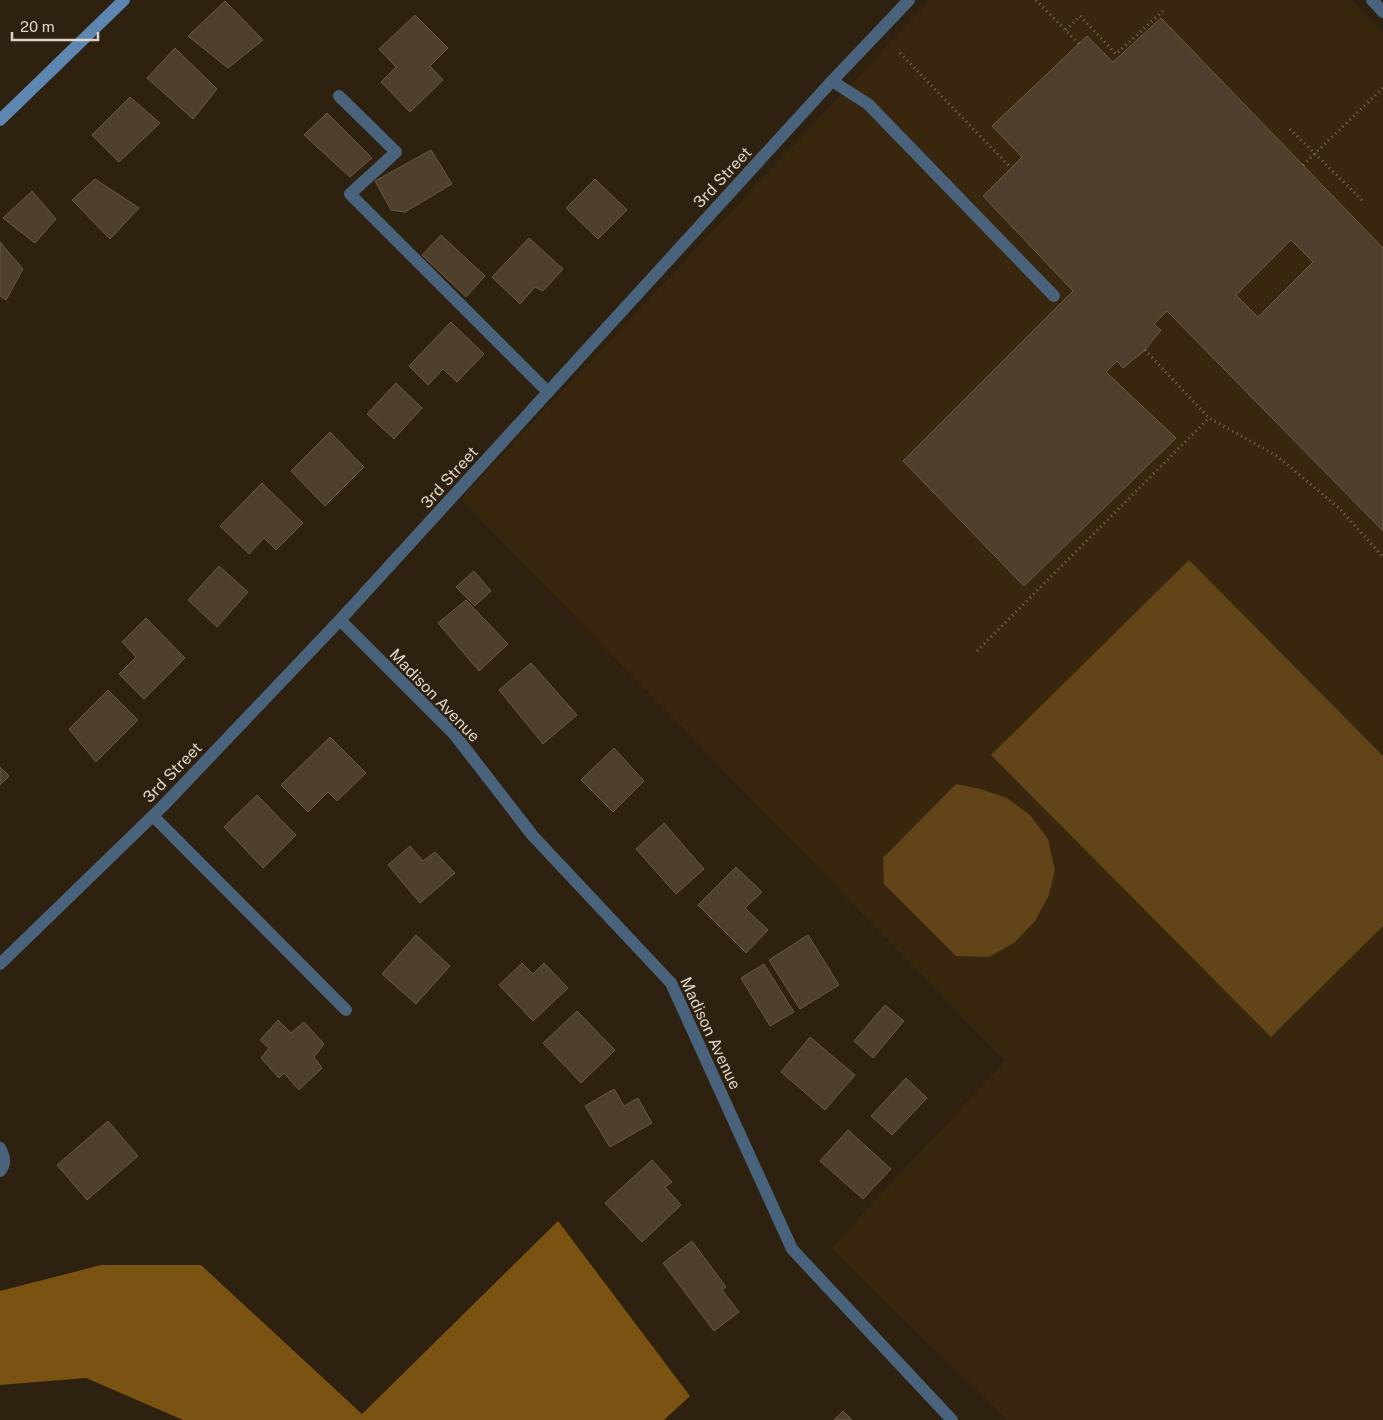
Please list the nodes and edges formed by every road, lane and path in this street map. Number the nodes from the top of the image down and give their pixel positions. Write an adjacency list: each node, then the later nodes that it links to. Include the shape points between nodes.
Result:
1 (124, 0): 13 (main road)
2 (909, 0): 10 (street, 3rd Street)
3 (1036, 0): 7 (path)
4 (1372, 0): 6 (street)
5 (1163, 11): 7 (path, via 1116,54 1080,16)
6 (1383, 12)
7 (1066, 30): 8 (path)
8 (1079, 44)
9 (900, 53): 17 (path)
10 (832, 80): 19 (street, via 868,104); 21 (street, 3rd Street)
11 (1383, 88): 15 (path)
12 (339, 96): 21 (street, via 396,152 350,194)
13 (0, 120)
14 (1290, 129): 15 (path)
15 (1315, 153): 16 (path); 18 (path)
16 (1303, 165)
17 (1011, 168)
18 (1362, 200)
19 (1054, 296)
20 (1146, 350): 22 (path)
21 (548, 392): 24 (street, 3rd Street)
22 (1209, 418): 23 (path, via 1277,456 1339,508); 25 (path)
23 (1383, 557)
24 (340, 620): 26 (street, 3rd Street); 31 (street, Madison Avenue, via 454,734 533,836 671,982 792,1249)
25 (977, 651)
26 (153, 816): 27 (street, 3rd Street); 28 (street)
27 (0, 964)
28 (346, 1010)
29 (0, 1148): 30 (street, via 5,1156 4,1167)
30 (0, 1171)
31 (952, 1420)

